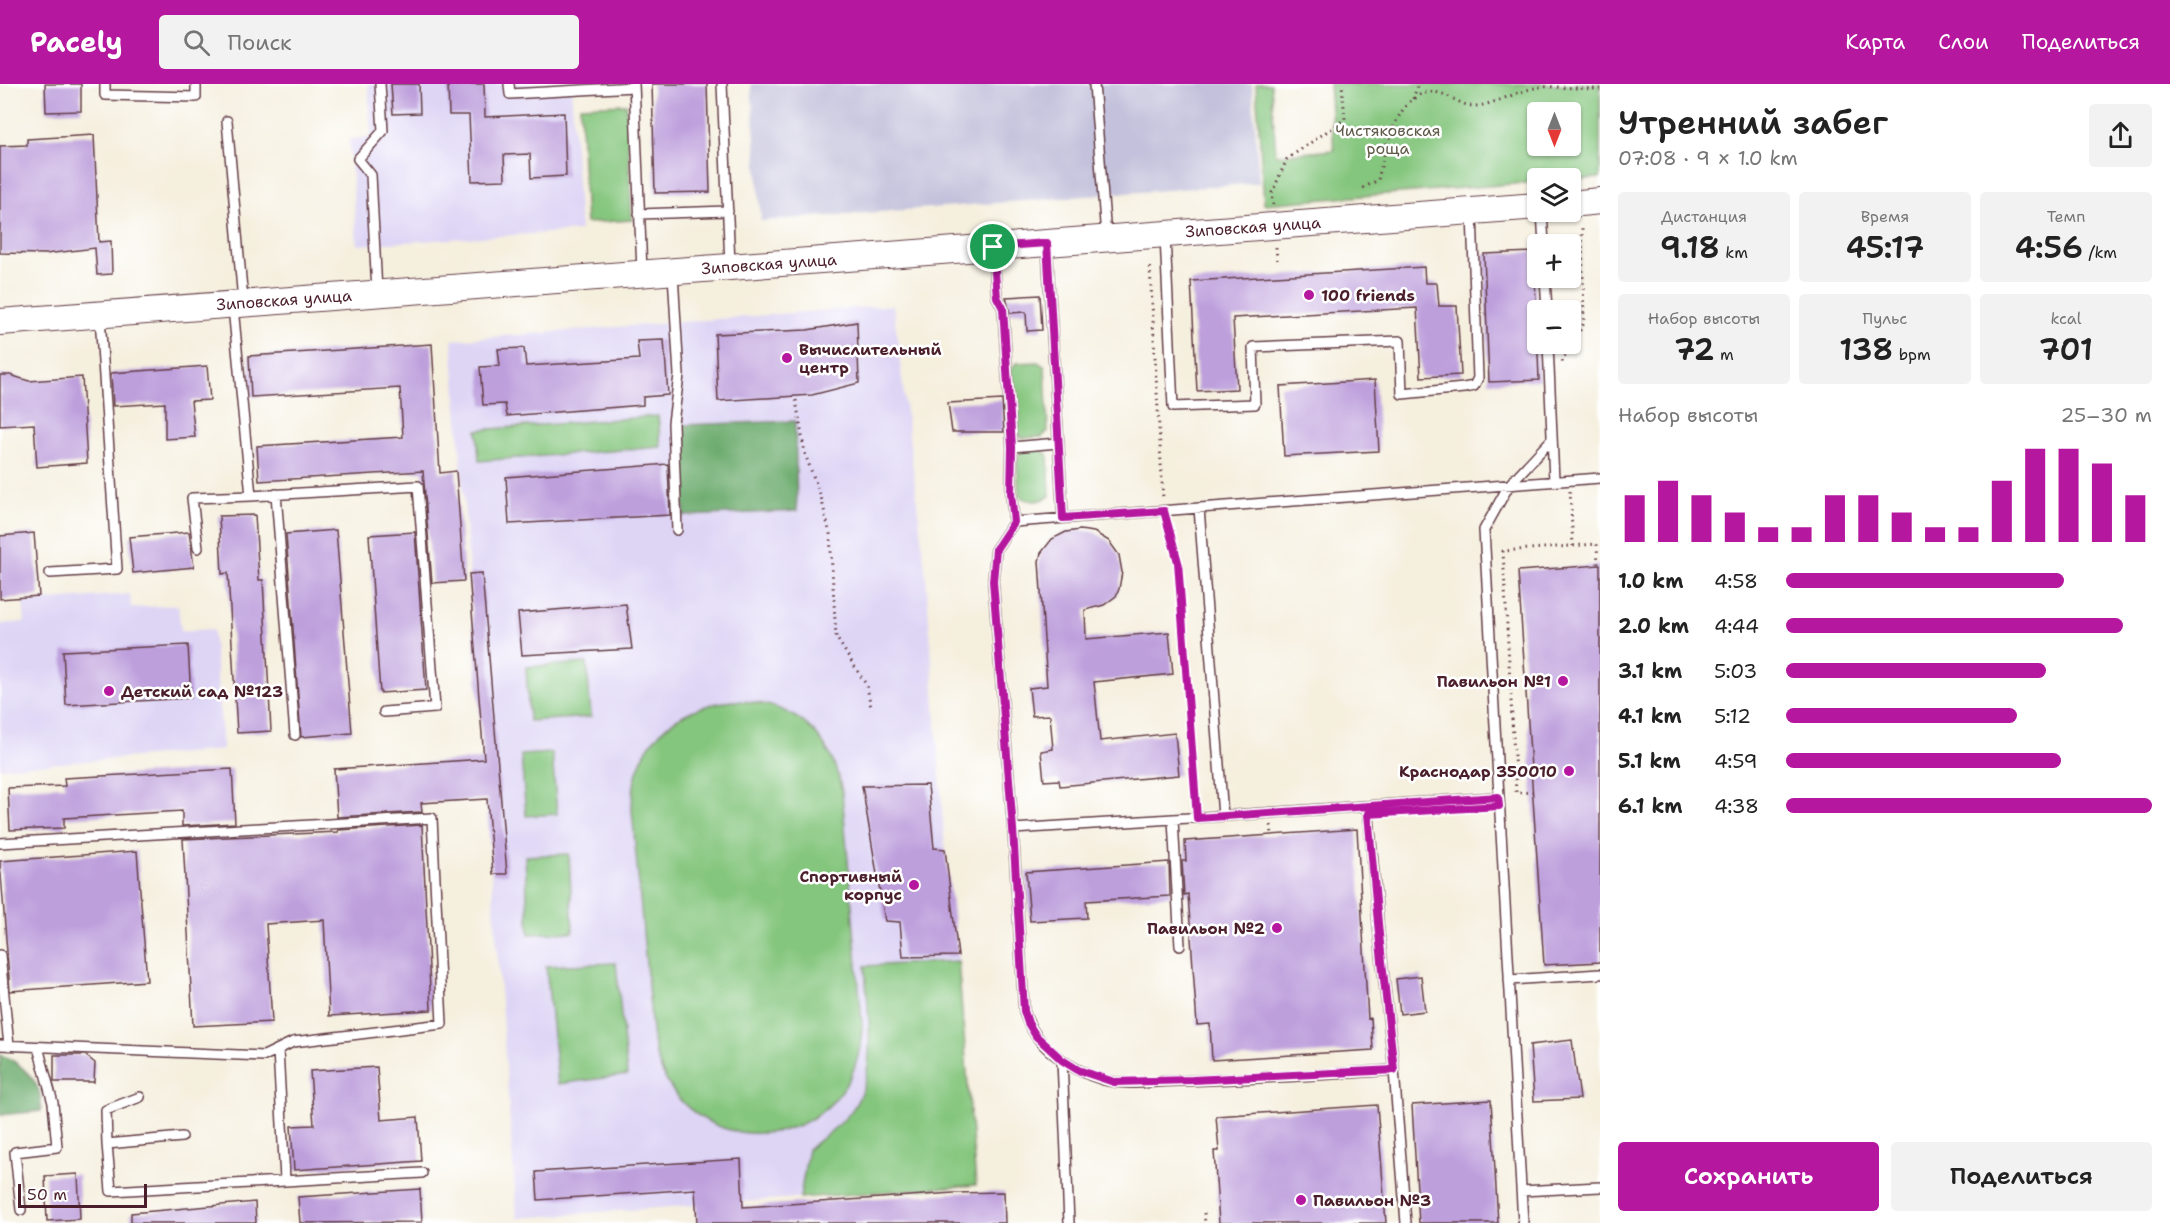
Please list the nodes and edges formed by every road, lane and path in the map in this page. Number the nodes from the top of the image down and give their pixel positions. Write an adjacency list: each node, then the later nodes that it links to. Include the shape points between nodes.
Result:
1 (105, 84): 2 (lane, via 105,95 196,97)
2 (196, 84)
3 (380, 84): 30 (lane, via 383,131 358,159 370,175)
4 (510, 84): 9 (lane, via 510,94)
5 (722, 84): 18 (lane)
6 (1097, 84): 23 (lane)
7 (1342, 84): 14 (path, via 1345,119 1287,159)
8 (1419, 84): 11 (path)
9 (634, 86): 20 (lane)
10 (1600, 88): 11 (path, via 1540,87 1474,106 1431,92)
11 (1413, 99): 13 (path, via 1394,123 1378,180)
12 (227, 121): 31 (lane)
13 (1363, 188)
14 (1272, 193)
15 (1600, 201): 16 (street)
16 (1581, 203)
17 (1527, 207): 19 (street, Зиповская улица)
18 (728, 211): 20 (lane); 26 (lane)
19 (1472, 211): 22 (street, Зиповская улица); 22 (lane, via 1478,378 1474,386 1402,394 1400,341 1253,347 1256,404 1173,407)
20 (639, 213): 29 (lane)
21 (1582, 228): 35 (path, via 1584,323)
22 (1164, 234): 23 (street, Зиповская улица)
23 (1106, 238): 24 (street, Зиповская улица)
24 (1047, 243): 25 (street, Зиповская улица); 38 (lane)
25 (993, 247): 26 (street, Зиповская улица); 39 (lane, via 997,297 1003,308)
26 (730, 267): 28 (street, Зиповская улица)
27 (1150, 267): 47 (path)
28 (672, 271): 29 (street, Зиповская улица); 50 (lane, via 679,375 673,423)
29 (642, 273): 30 (street, Зиповская улица)
30 (377, 293): 31 (street, Зиповская улица)
31 (238, 304): 32 (street, Зиповская улица); 45 (lane)
32 (99, 314): 33 (street, Зиповская улица); 54 (lane, via 117,569)
33 (0, 322)
34 (1548, 354): 37 (lane)
35 (1562, 362)
36 (796, 400): 55 (path, via 805,454 830,534 836,637 867,686)
37 (1552, 439): 42 (lane); 43 (lane)
38 (1058, 443): 39 (lane); 48 (lane)
39 (1012, 447): 49 (lane)
40 (1600, 478): 41 (lane)
41 (1569, 480): 42 (lane); 51 (path)
42 (1554, 481): 43 (lane)
43 (1509, 485): 46 (lane); 60 (lane, via 1484,530)
44 (276, 494): 45 (lane); 56 (lane, via 418,486 435,708); 57 (lane)
45 (251, 496): 52 (lane, via 192,498)
46 (1199, 508): 47 (lane); 62 (lane)
47 (1164, 511): 48 (lane); 63 (path, via 1178,562)
48 (1063, 518): 49 (lane)
49 (1014, 522): 66 (lane, via 996,549 993,581)
50 (676, 530)
51 (1573, 546): 53 (path, via 1597,544); 59 (path, via 1503,551)
52 (198, 548)
53 (1598, 566)
54 (50, 573)
55 (871, 708)
56 (384, 712)
57 (295, 735)
58 (1533, 792): 59 (path)
59 (1516, 793): 60 (path)
60 (1498, 802): 61 (lane); 72 (lane)
61 (1368, 806): 62 (lane); 77 (lane)
62 (1223, 816): 63 (lane)
63 (1197, 818): 64 (lane)
64 (1173, 819): 66 (lane); 69 (lane)
65 (1271, 823): 67 (path)
66 (1013, 829): 76 (lane, via 1024,1011 1036,1036)
67 (1272, 835)
68 (0, 843): 75 (lane, via 432,818 442,1024 292,1042)
69 (1180, 946)
70 (0, 955): 73 (lane)
71 (1600, 974): 72 (lane)
72 (1509, 980): 84 (lane)
73 (4, 1046): 74 (lane)
74 (38, 1047): 75 (lane, via 264,1056); 85 (lane, via 53,1103 57,1147 15,1152)
75 (278, 1050): 82 (lane)
76 (1062, 1060): 77 (lane, via 1114,1082); 87 (lane)
77 (1394, 1070): 89 (lane)
78 (141, 1096): 80 (lane, via 106,1110)
79 (182, 1137): 80 (lane)
80 (106, 1144): 82 (lane, via 111,1191)
81 (422, 1173): 82 (lane)
82 (285, 1180)
83 (1600, 1187): 84 (lane)
84 (1521, 1191): 90 (lane)
85 (21, 1209)
86 (1204, 1213): 88 (path)
87 (1069, 1223)
88 (1205, 1223)
89 (1406, 1223)
90 (1523, 1223)

